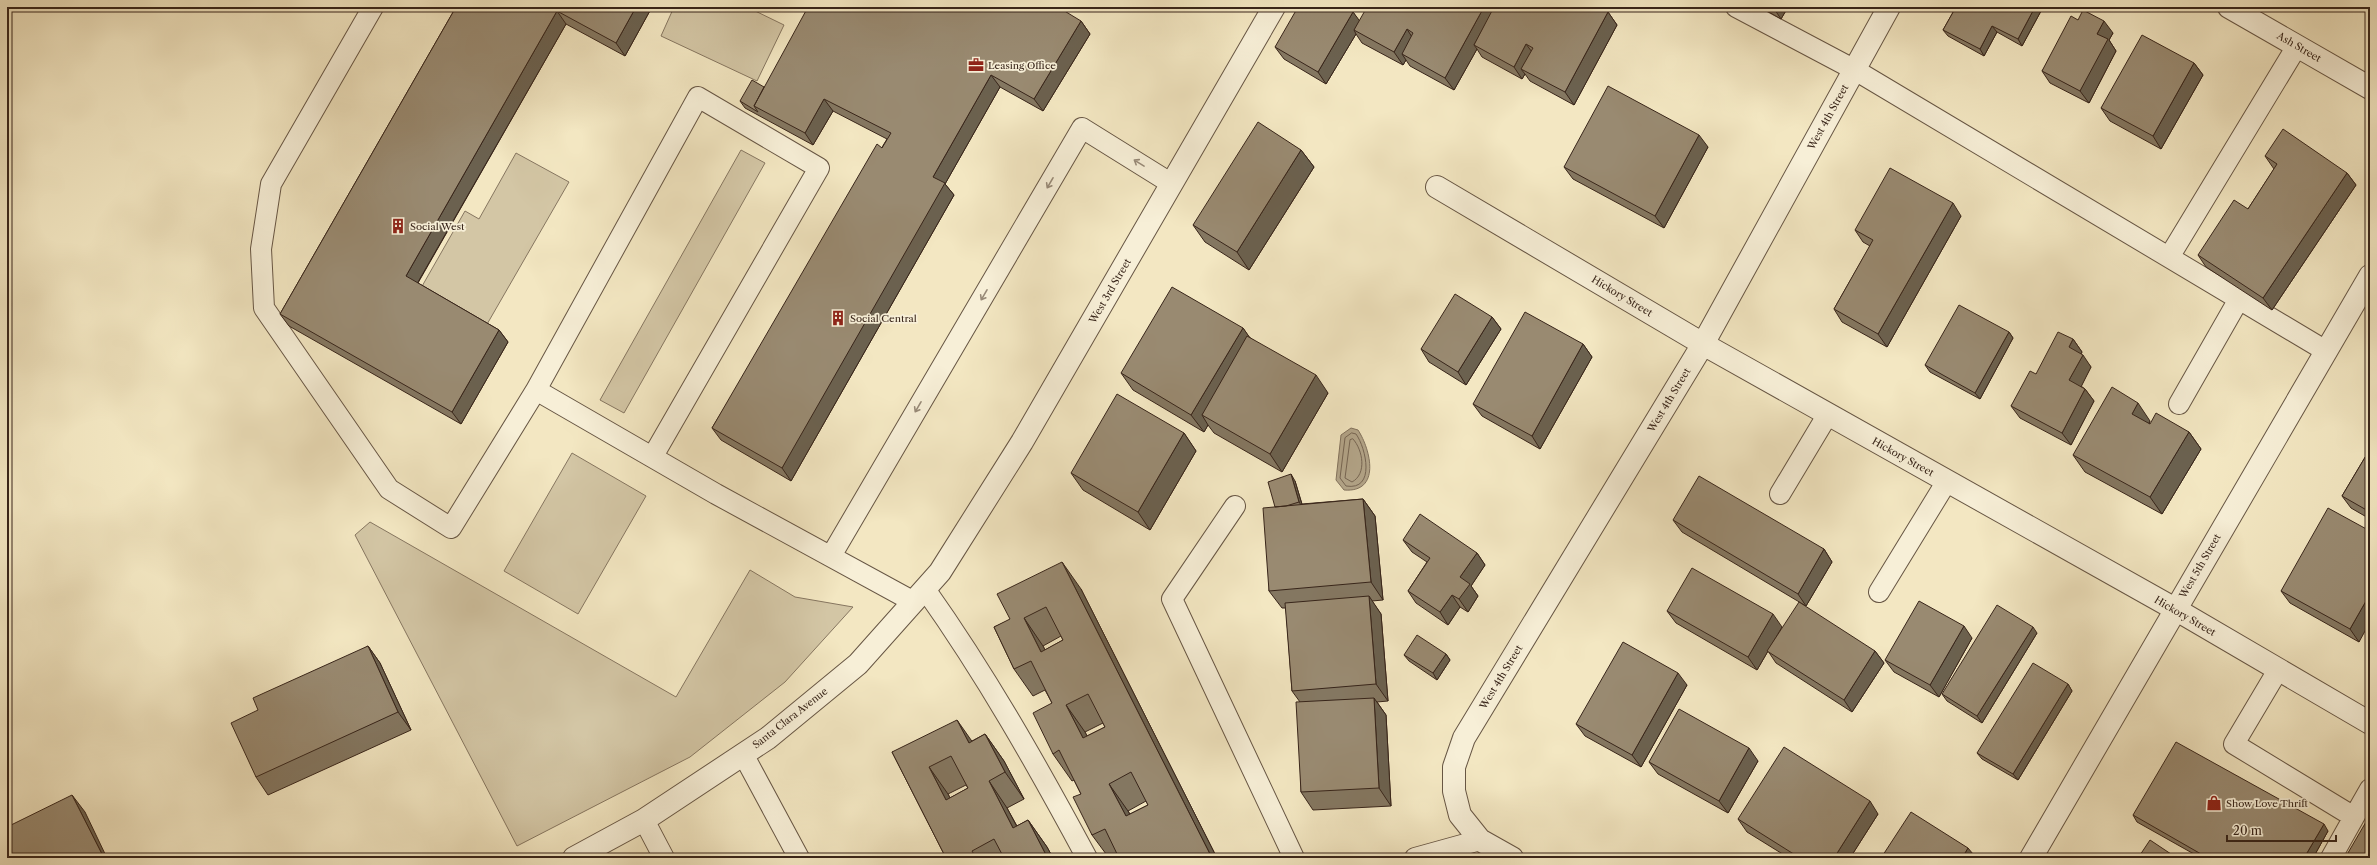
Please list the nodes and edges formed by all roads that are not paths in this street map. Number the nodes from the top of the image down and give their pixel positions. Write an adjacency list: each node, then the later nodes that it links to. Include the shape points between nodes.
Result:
1 (373, 7): 16 (lane, via 271,184 261,249 264,308 389,490 451,528)
2 (1274, 7): 9 (street, West 3rd Street)
3 (1736, 7): 7 (lane)
4 (1889, 7): 7 (street, West 4th Street)
5 (2229, 7): 6 (street, Ash Street)
6 (2297, 46): 8 (street, Ash Street); 11 (lane)
7 (1854, 70): 13 (lane); 14 (street, West 4th Street)
8 (2370, 88)
9 (1172, 184): 23 (lane, one-way to 23, via 1082,128); 24 (street, West 3rd Street, via 1022,442)
10 (1437, 187): 14 (street, Hickory Street)
11 (2174, 249)
12 (2370, 276): 15 (street, West 5th Street)
13 (2239, 299): 15 (lane); 17 (lane)
14 (1703, 344): 18 (street, Hickory Street); 34 (street, West 4th Street, via 1464,738 1454,767 1454,791 1460,815)
15 (2326, 351): 27 (street, West 5th Street)
16 (536, 390): 19 (lane); 19 (lane, via 698,97 819,168)
17 (2179, 404)
18 (1828, 414): 20 (street, Hickory Street); 21 (lane)
19 (652, 456): 23 (lane)
20 (1947, 481): 25 (lane); 27 (street, Hickory Street)
21 (1780, 494)
22 (1235, 506): 39 (lane, via 1172,599)
23 (831, 556): 26 (lane)
24 (940, 572): 26 (street, Santa Clara Avenue)
25 (1879, 592)
26 (920, 596): 30 (street, Santa Clara Avenue, via 858,664 768,738); 38 (lane, via 969,652 1031,753)
27 (2175, 609): 28 (street, Hickory Street); 42 (street, West 5th Street)
28 (2278, 670): 29 (street, Hickory Street); 32 (lane, via 2234,744)
29 (2370, 723)
30 (743, 754): 33 (street, Santa Clara Avenue); 37 (lane)
31 (2370, 789): 32 (lane)
32 (2354, 817): 43 (lane)
33 (644, 820): 35 (street, Santa Clara Avenue); 36 (lane)
34 (1480, 840): 40 (lane); 41 (street)
35 (574, 858)
36 (664, 858)
37 (799, 858)
38 (1086, 858)
39 (1294, 858)
40 (1415, 858)
41 (1512, 858)
42 (2031, 858)
43 (2331, 858)

